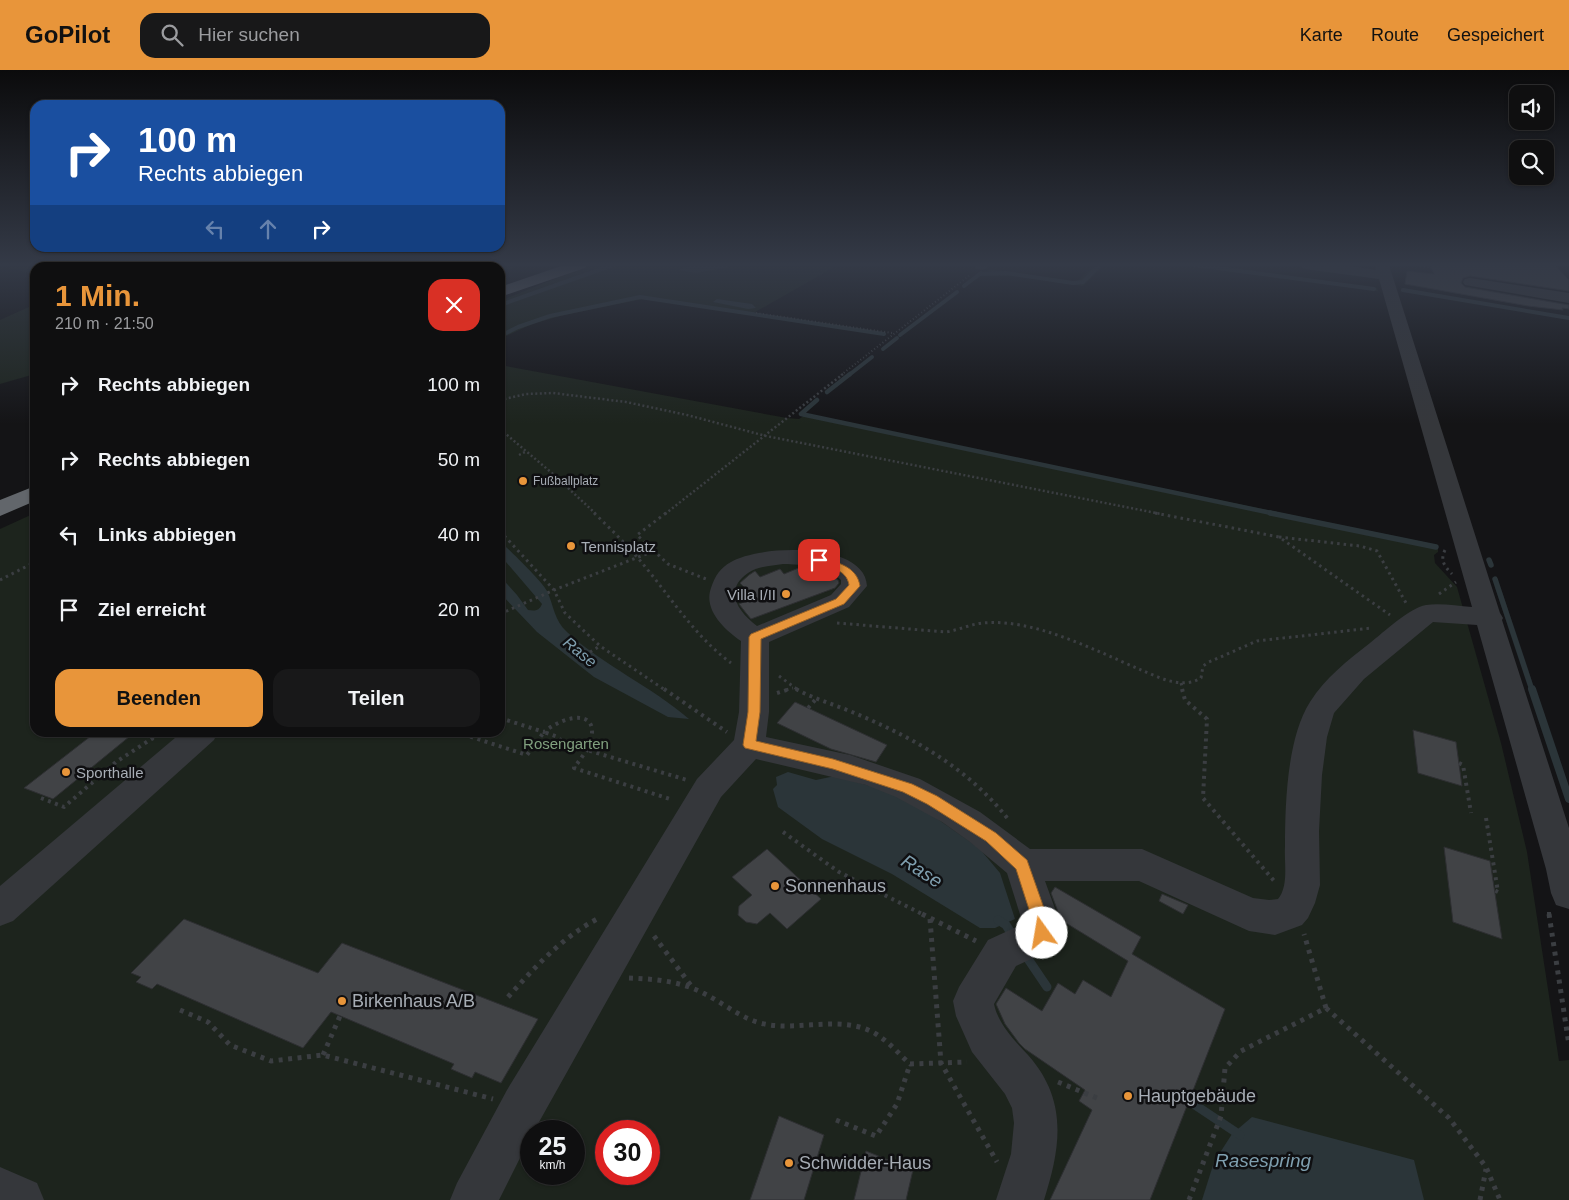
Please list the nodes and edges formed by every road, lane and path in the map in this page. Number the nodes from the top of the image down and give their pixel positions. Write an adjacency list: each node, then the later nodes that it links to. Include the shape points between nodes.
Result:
1 (788, 318): 4 (path)
2 (913, 318): 4 (path)
3 (1398, 318): 24 (street)
4 (893, 333): 7 (path)
5 (505, 398): 7 (path, via 530,392 577,395 698,416)
6 (505, 433): 8 (path)
7 (766, 436): 15 (path); 16 (path, via 637,535)
8 (527, 451): 9 (path); 17 (path, via 595,511)
9 (519, 455)
10 (30, 475): 11 (highway)
11 (0, 488)
12 (30, 495): 13 (highway)
13 (0, 509)
14 (505, 536): 21 (path)
15 (1279, 537): 25 (path); 25 (path, via 1360,546 1377,551 1406,603 1398,611)
16 (654, 551): 17 (path); 20 (path, via 668,564)
17 (637, 558): 21 (path); 29 (path, via 711,649)
18 (30, 565): 19 (path)
19 (0, 580)
20 (724, 583): 22 (street, via 741,565 777,556 819,560 846,570 853,578 854,586 849,594); 26 (street, via 722,602 726,612 732,622)
21 (554, 590): 23 (path); 27 (path, via 566,613)
22 (818, 611): 26 (street); 30 (path, via 826,619 848,625 946,632 961,631 983,623 1012,625 1062,638 1164,680)
23 (505, 612)
24 (1490, 618): 25 (street, via 1442,613 1426,614); 49 (street)
25 (1407, 623): 30 (path, via 1257,641 1243,650 1212,659 1203,666 1201,678 1196,683); 50 (street, via 1346,677 1320,710 1308,764 1301,889)
26 (755, 640): 29 (street); 31 (path, via 781,678 793,688)
27 (600, 646): 28 (path); 39 (path)
28 (590, 652)
29 (754, 679): 39 (street)
30 (1181, 683): 50 (path, via 1185,700 1207,719 1203,798)
31 (817, 698): 32 (path); 47 (path, via 876,722 940,756 970,777 998,804 1010,821)
32 (808, 708)
33 (505, 720): 34 (path)
34 (544, 732): 37 (path, via 528,755); 40 (path, via 558,737 564,744); 40 (path, via 562,719 581,717 593,726 595,734)
35 (150, 737): 38 (path)
36 (197, 737): 51 (street)
37 (469, 737)
38 (155, 739): 43 (path, via 116,762 64,806)
39 (749, 745): 42 (street); 47 (street, via 833,764 907,788 991,837)
40 (587, 750): 42 (path); 42 (path, via 574,768 674,801)
41 (1459, 763): 44 (path, via 1464,765)
42 (689, 787): 52 (street)
43 (41, 798)
44 (1470, 813)
45 (1486, 818): 48 (path, via 1498,892)
46 (783, 832): 53 (path, via 840,872)
47 (1018, 860): 50 (street, via 1142,865 1249,914 1280,916); 54 (street, via 1043,928 1041,935)
48 (1494, 890)
49 (1569, 893)
50 (1296, 907): 58 (path)
51 (0, 909)
52 (636, 912): 55 (street); 56 (path); 57 (path, via 607,915 570,934 547,954)
53 (930, 919): 54 (path); 63 (path)
54 (1014, 947): 68 (street, via 975,996 973,1008 987,1038 1028,1091 1035,1114 1037,1140 1032,1166)
55 (598, 978): 56 (path, via 656,979); 65 (street)
56 (693, 988): 64 (path, via 743,1017 772,1026 863,1028 882,1037)
57 (508, 998)
58 (1326, 1008): 67 (path, via 1449,1118); 72 (path, via 1241,1051 1225,1068 1221,1116)
59 (180, 1010): 61 (path, via 208,1022 230,1045 270,1062)
60 (340, 1016): 61 (path)
61 (323, 1055): 65 (path)
62 (978, 1061): 63 (path)
63 (941, 1063): 64 (path); 68 (path)
64 (910, 1064): 66 (path, via 897,1104 876,1136)
65 (523, 1106): 71 (street)
66 (836, 1120)
67 (1486, 1167): 73 (path); 74 (path)
68 (1009, 1183)
69 (0, 1191): 70 (street)
70 (20, 1200)
71 (474, 1200)
72 (1189, 1200)
73 (1480, 1200)
74 (1500, 1200)

